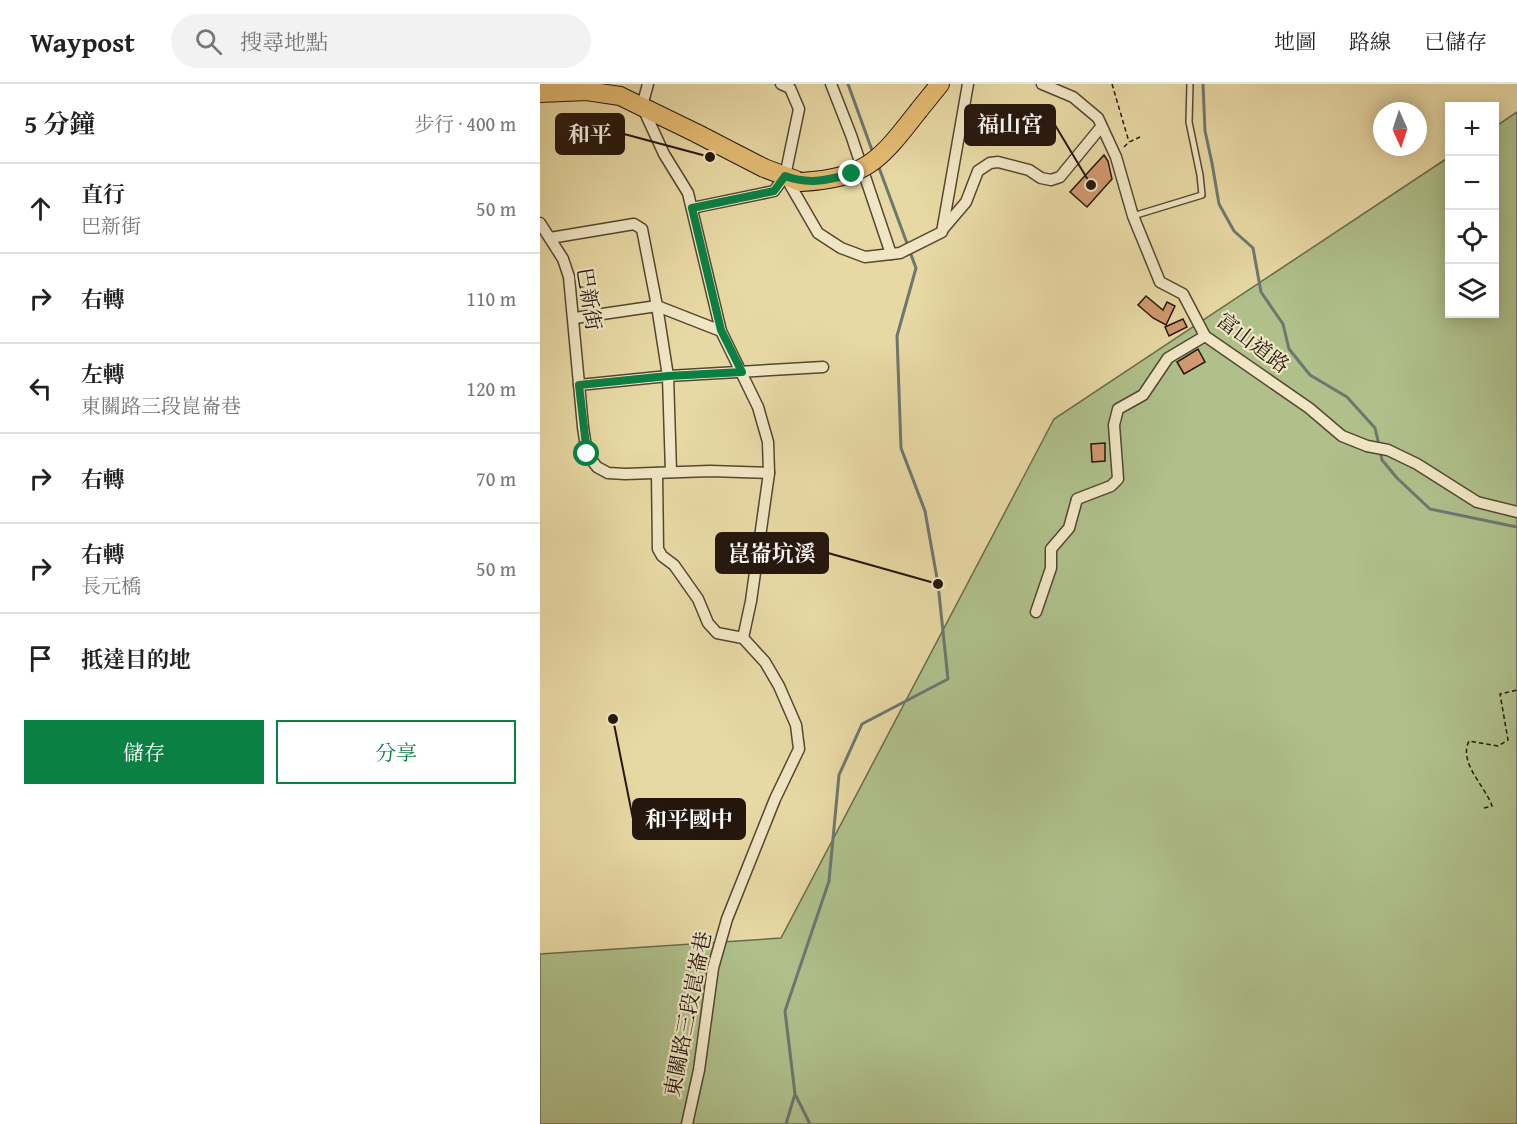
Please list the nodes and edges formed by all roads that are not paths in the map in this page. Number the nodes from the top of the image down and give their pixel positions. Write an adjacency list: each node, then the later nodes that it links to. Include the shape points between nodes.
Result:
1 (648, 84): 9 (street)
2 (781, 84): 11 (street, via 790,88 799,109)
3 (831, 84): 17 (street)
4 (940, 84): 11 (main road, bridge, via 891,146 869,165 826,180)
5 (968, 84): 15 (street)
6 (1042, 84): 10 (street, 富山道路, via 1073,97 1098,118)
7 (1190, 84): 13 (lane, via 1189,122 1202,195)
8 (540, 93): 9 (main road, via 587,91 620,96)
9 (642, 106): 11 (main road); 12 (street, via 688,193)
10 (1101, 128): 13 (street, 富山道路, via 1116,157); 15 (street, via 1060,177 1051,180 1029,170 990,163 978,171 966,202)
11 (793, 179): 12 (street, via 774,191); 17 (street, via 818,233 865,257)
12 (692, 208): 20 (street)
13 (1133, 216): 21 (street, 富山道路, via 1160,282 1183,294)
14 (540, 223): 16 (street, 巴新街)
15 (942, 232): 17 (street)
16 (550, 238): 18 (street, via 638,225); 19 (street, 巴新街, via 569,277)
17 (891, 254)
18 (657, 306): 19 (street); 20 (street); 24 (street)
19 (574, 318): 25 (street, 巴新街)
20 (721, 330): 23 (street)
21 (1204, 336): 29 (street, 富山道路, via 1309,408 1342,436 1417,464 1477,502); 30 (street, via 1168,358 1143,395 1118,409 1114,425 1118,479 1111,486 1077,499 1069,528 1051,549 1051,568)
22 (823, 368): 23 (street)
23 (742, 372): 24 (street); 27 (street, via 761,415 768,442)
24 (668, 376): 25 (street); 26 (street)
25 (579, 385): 28 (street, 巴新街, via 587,454 597,467 608,473)
26 (672, 472): 27 (street, 巴新街); 28 (street, 巴新街)
27 (769, 472): 31 (street)
28 (657, 473): 31 (street, via 658,549 698,598 708,623 717,633)
29 (1517, 512)
30 (1036, 612)
31 (743, 638): 32 (street, 東關路三段崑崙巷, via 765,662 779,686 796,725 799,749 727,919 713,968)
32 (687, 1124)

